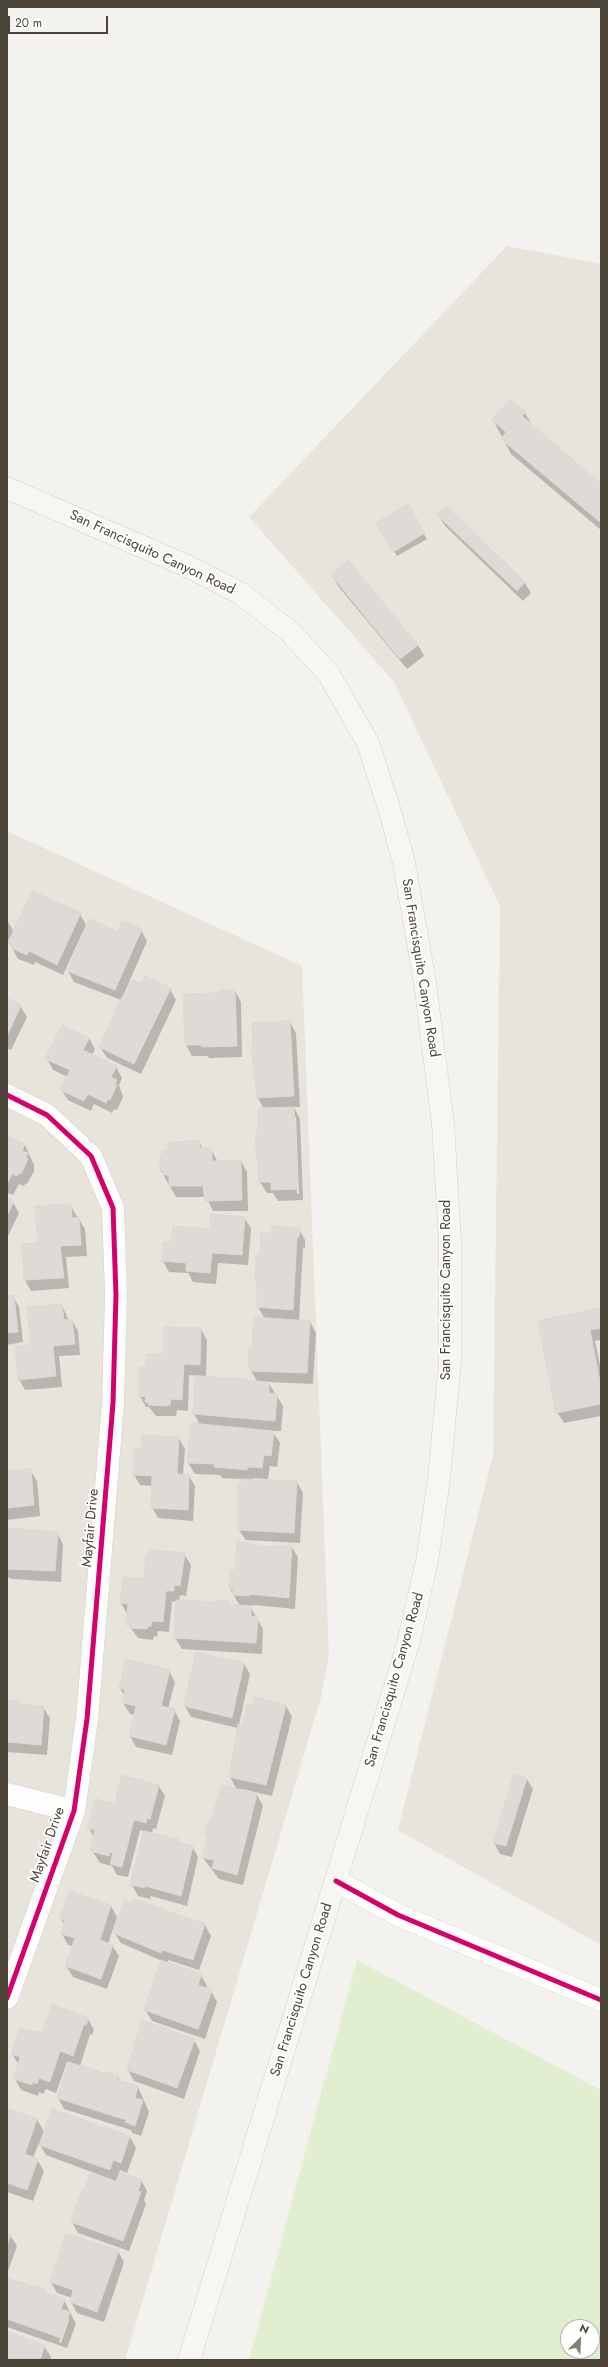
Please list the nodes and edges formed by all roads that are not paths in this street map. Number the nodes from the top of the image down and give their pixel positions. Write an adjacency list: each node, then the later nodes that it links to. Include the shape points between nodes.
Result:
1 (7, 488): 5 (main road, San Francisquito Canyon Road, via 187,566 240,593 289,631 328,673 368,743 385,791 404,863 425,983 444,1124 450,1242 450,1362 439,1478 427,1561 408,1644)
2 (7, 1096): 4 (street, Mayfair Drive, via 47,1115 91,1156 113,1208 116,1295 113,1402 86,1719)
3 (7, 1794): 4 (street)
4 (74, 1811): 6 (street, Mayfair Drive)
5 (336, 1881): 7 (street, via 398,1915); 8 (main road, San Francisquito Canyon Road)
6 (7, 1998)
7 (601, 2000)
8 (189, 2360)

